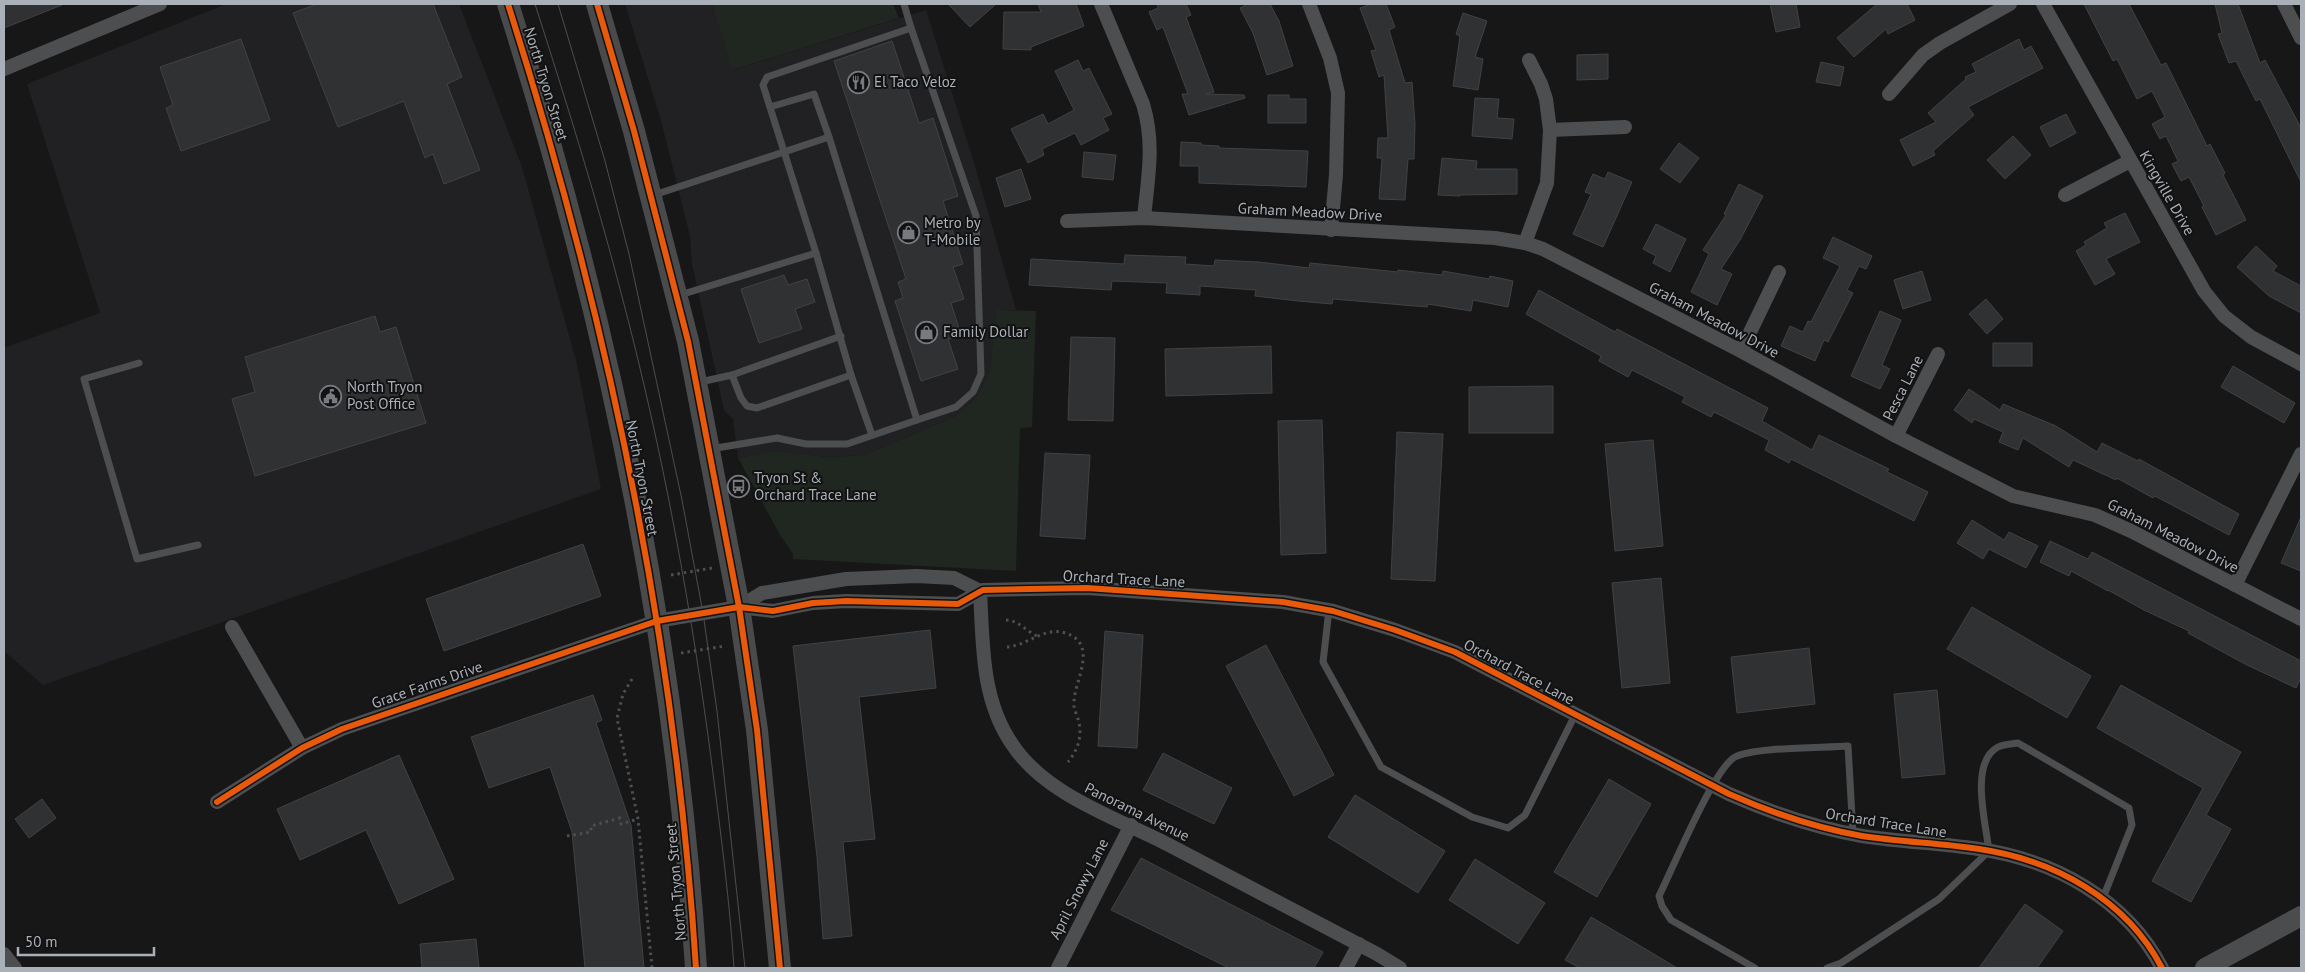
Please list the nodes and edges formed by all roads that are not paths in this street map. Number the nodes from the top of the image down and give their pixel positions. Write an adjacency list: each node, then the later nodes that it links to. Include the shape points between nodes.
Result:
1 (160, 4): 13 (street)
2 (508, 4): 49 (main road, North Tryon Street, via 573,226 616,410)
3 (597, 4): 22 (main road)
4 (904, 4): 10 (lane)
5 (1101, 4): 23 (street, via 1148,121 1150,155)
6 (1309, 4): 25 (street, via 1330,58 1338,92)
7 (2010, 4): 14 (street, via 1923,55)
8 (2043, 4): 20 (street, Kingville Drive)
9 (2284, 4): 11 (street)
10 (911, 28): 15 (lane, via 767,77 763,85); 38 (lane, via 976,216 981,374 973,392 956,407)
11 (2301, 38)
12 (1529, 60): 17 (street, via 1546,99)
13 (4, 69)
14 (1889, 94)
15 (770, 107): 18 (lane, via 814,94); 19 (lane)
16 (1625, 127): 17 (street)
17 (1550, 130): 26 (street, via 1547,183)
18 (828, 138): 19 (lane); 38 (lane)
19 (784, 152): 22 (lane); 27 (lane)
20 (2130, 161): 21 (street); 34 (street, Kingville Drive, via 2204,291 2224,316 2251,336)
21 (2065, 195)
22 (651, 196): 29 (main road)
23 (1144, 218): 24 (street, Graham Meadow Drive); 25 (street, Graham Meadow Drive)
24 (1067, 221)
25 (1331, 230): 26 (street, Graham Meadow Drive, via 1495,238)
26 (1526, 243): 31 (street, Graham Meadow Drive)
27 (816, 253): 29 (lane); 30 (lane)
28 (1779, 272): 31 (street)
29 (677, 296): 37 (main road)
30 (841, 336): 35 (lane); 36 (lane)
31 (1741, 351): 40 (street, Graham Meadow Drive)
32 (1938, 354): 40 (street, Pesca Lane)
33 (139, 363): 43 (lane, via 84,379 136,559)
34 (2301, 364)
35 (732, 375): 36 (lane, via 741,398 748,406 757,408); 37 (lane)
36 (851, 375): 39 (lane)
37 (696, 382): 41 (main road)
38 (917, 420): 39 (lane)
39 (872, 435): 41 (lane, via 847,444 806,444 776,438)
40 (1896, 436): 44 (street, Graham Meadow Drive, via 2013,496 2095,514)
41 (709, 449): 46 (main road)
42 (2301, 454): 44 (street)
43 (198, 545)
44 (2235, 585): 48 (street, Graham Meadow Drive)
45 (980, 591): 46 (street, Orchard Trace Lane, via 958,604 846,600 813,602 773,611); 46 (street, Orchard Trace Lane, via 954,578 846,579 762,593); 47 (street, Orchard Trace Lane, via 1087,588 1166,592 1274,601); 55 (street, Panorama Avenue, via 985,678 997,715 1012,745 1037,772 1065,794)
46 (739, 608): 49 (street, Orchard Trace Lane); 64 (main road, via 757,730)
47 (1329, 610): 51 (street, Orchard Trace Lane, via 1455,652); 51 (lane, via 1323,662 1381,766 1472,817 1508,828 1525,816)
48 (2301, 619)
49 (657, 621): 52 (street, Grace Farms Drive, via 371,718); 63 (main road, North Tryon Street, via 675,741)
50 (232, 627): 52 (street)
51 (1575, 715): 53 (street, Orchard Trace Lane)
52 (302, 748): 54 (street, Grace Farms Drive)
53 (1712, 785): 56 (street, Orchard Trace Lane, via 1767,810); 56 (lane, via 1723,766 1736,756 1848,746); 68 (lane, via 1659,896 1671,920)
54 (218, 802)
55 (1131, 825): 60 (street, Panorama Avenue); 65 (street, April Snowy Lane)
56 (1853, 834): 57 (street, Orchard Trace Lane)
57 (1989, 850): 58 (street, Orchard Trace Lane, via 2049,867); 58 (lane, via 1980,782 1984,762 1998,747 2018,743 2129,808 2132,826); 69 (lane, via 1939,900 1841,963)
58 (2103, 898): 70 (street, Orchard Trace Lane, via 2140,934)
59 (2301, 916): 71 (street)
60 (1359, 944): 66 (street); 67 (street, Panorama Avenue)
61 (4, 954): 62 (street)
62 (15, 968)
63 (696, 968)
64 (780, 968)
65 (1058, 968)
66 (1346, 968)
67 (1400, 968)
68 (1755, 968)
69 (1827, 968)
70 (2162, 968)
71 (2205, 968)

